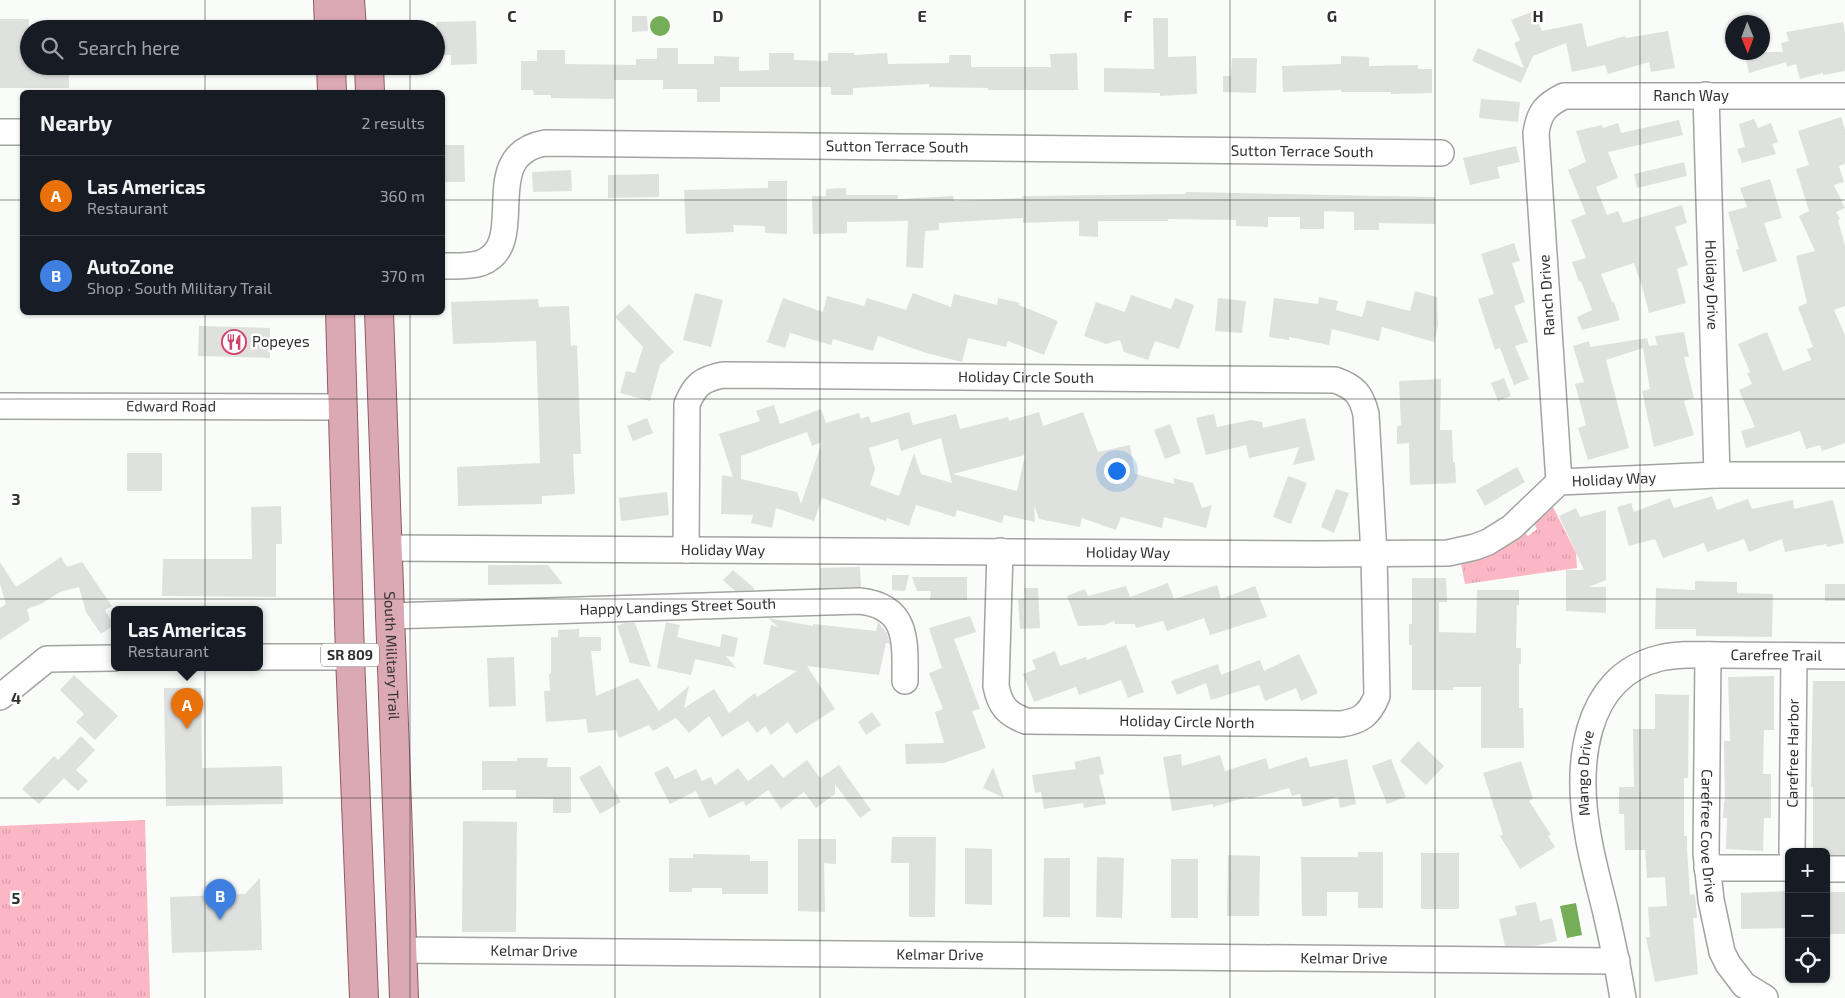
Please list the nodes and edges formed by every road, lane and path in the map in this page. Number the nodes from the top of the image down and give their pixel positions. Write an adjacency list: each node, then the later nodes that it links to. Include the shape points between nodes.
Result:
1 (328, 0): 4 (main road)
2 (350, 0): 5 (main road)
3 (367, 0): 6 (main road)
4 (329, 20)
5 (351, 20)
6 (368, 20)
7 (331, 75): 10 (main road)
8 (353, 75): 11 (main road)
9 (370, 75): 12 (main road)
10 (332, 90)
11 (354, 90)
12 (370, 90)
13 (1706, 95): 14 (street, Ranch Way); 15 (street, Ranch Way, via 1564,96); 26 (street, Holiday Drive)
14 (1845, 96)
15 (1543, 110): 28 (street, Ranch Drive, via 1536,133)
16 (0, 132): 17 (street)
17 (20, 132)
18 (1441, 152): 19 (street, Sutton Terrace South, via 544,143 521,151 513,160 508,172 503,232 500,245 492,255 470,266)
19 (445, 266)
20 (340, 315): 25 (main road, SR 809)
21 (356, 315): 23 (main road, via 359,383)
22 (378, 315): 23 (main road, South Military Trail / SR 809)
23 (381, 405): 29 (main road, South Military Trail / SR 809)
24 (0, 406): 25 (street, Edward Road)
25 (344, 407): 29 (main road, via 357,413 367,430 371,482); 38 (main road, SR 809)
26 (1716, 475): 27 (street, Holiday Way); 28 (street, Holiday Way)
27 (1845, 475)
28 (1559, 482): 32 (street, Holiday Way, via 1512,527 1475,547 1448,553)
29 (386, 538): 30 (street, Holiday Way); 33 (main road, South Military Trail / SR 809)
30 (686, 550): 31 (street, Holiday Way); 32 (street, Holiday Circle South, via 687,404 700,383 723,375 1335,380 1357,392 1366,414)
31 (1000, 552): 32 (street, Holiday Way); 32 (street, Holiday Circle North, via 996,686 998,698 1014,716 1026,721 1340,724 1364,716 1377,696)
32 (1374, 554)
33 (389, 616): 40 (street, Happy Landings Street South, via 873,602 886,608 902,630); 48 (main road, South Military Trail / SR 809)
34 (1708, 655): 35 (street, Carefree Trail); 44 (street, Carefree Cove Drive); 49 (street, Mango Drive, via 1671,655 1636,667 1606,692 1591,724 1584,769 1588,834)
35 (1794, 656): 36 (street, Carefree Trail); 43 (street, Carefree Harbor)
36 (1845, 656)
37 (263, 657): 38 (street)
38 (350, 657): 42 (main road, SR 809)
39 (111, 658): 41 (street, via 47,659)
40 (905, 681)
41 (0, 697)
42 (352, 707): 48 (main road, via 371,747 378,923 386,939); 50 (main road, SR 809)
43 (1792, 848)
44 (1707, 868): 45 (street); 54 (street, Carefree Cove Drive, via 1722,952 1744,985)
45 (1785, 868)
46 (1830, 869): 47 (street)
47 (1845, 869)
48 (402, 950): 49 (street, Kelmar Drive); 52 (main road, South Military Trail / SR 809)
49 (1617, 961): 53 (street, Mango Drive)
50 (364, 989): 51 (main road, via 384,994)
51 (386, 998)
52 (404, 998)
53 (1623, 998)
54 (1766, 998)

